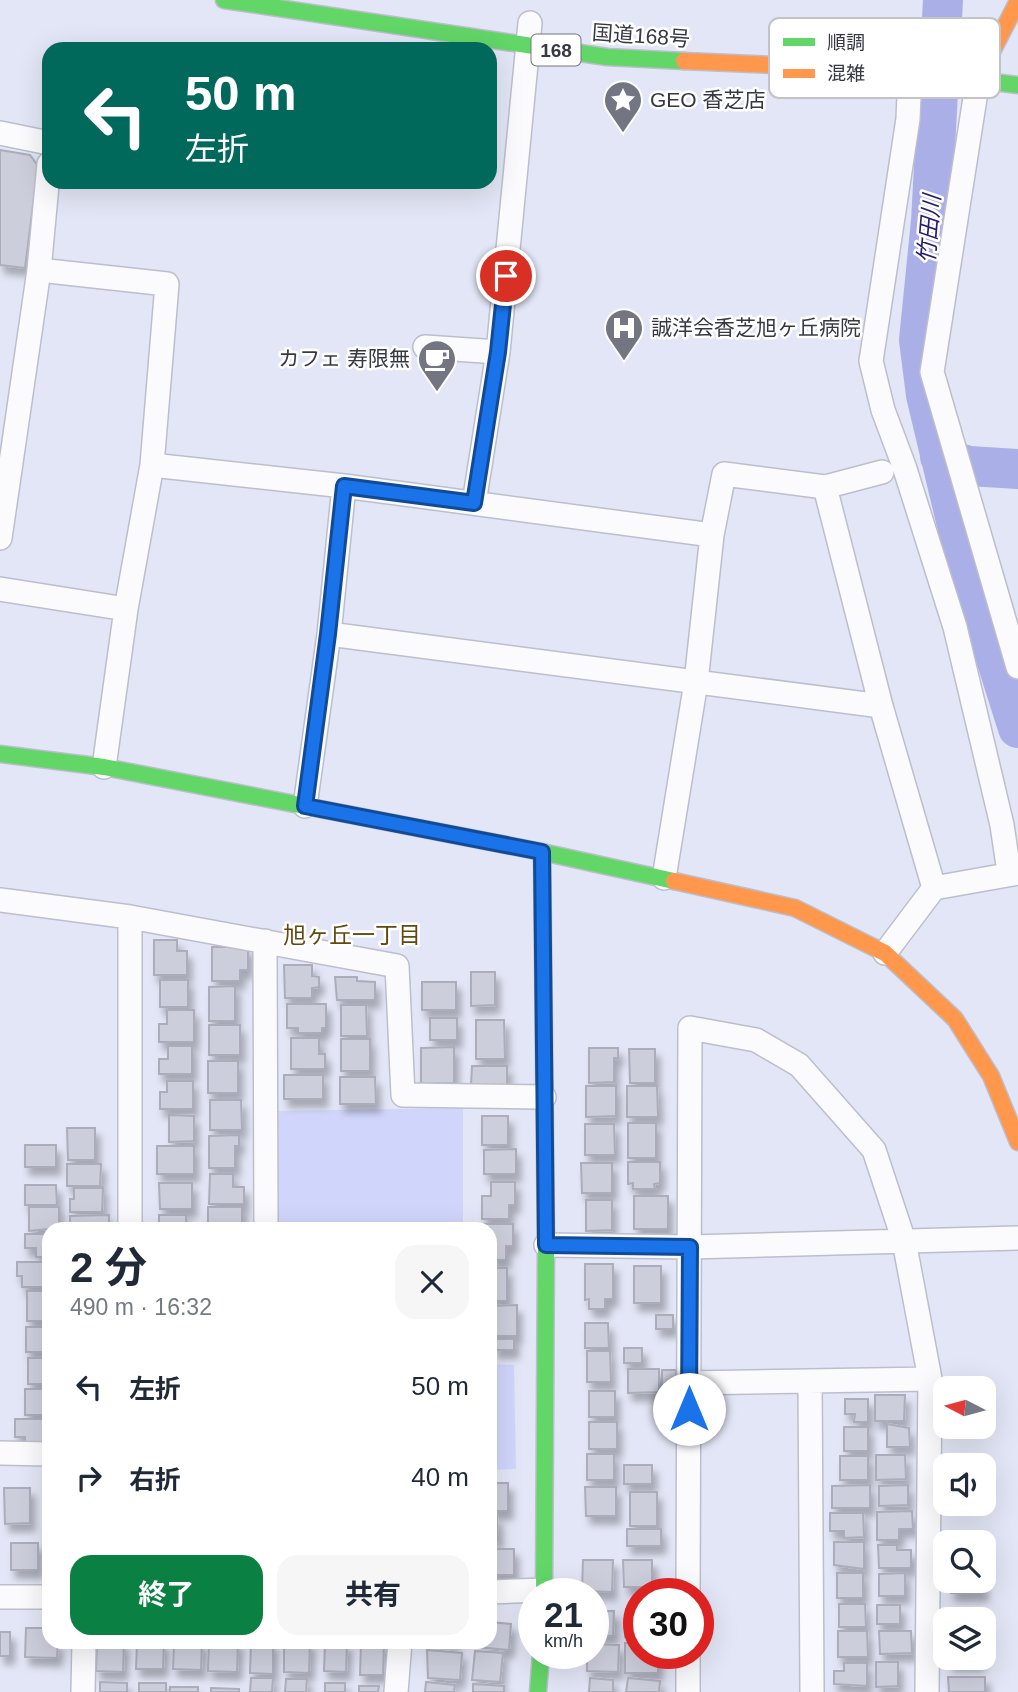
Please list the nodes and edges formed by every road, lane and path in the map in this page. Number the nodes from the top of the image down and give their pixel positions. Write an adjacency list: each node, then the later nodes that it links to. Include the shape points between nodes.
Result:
1 (224, 0): 3 (main road, 国道168号 / 168)
2 (1018, 1): 4 (main road)
3 (530, 29): 7 (main road, 国道168号 / 168, via 607,57); 17 (street)
4 (1000, 30)
5 (709, 45): 6 (main road, 国道168号 / 168)
6 (769, 53)
7 (769, 65)
8 (1000, 82): 9 (main road, 168)
9 (1018, 85)
10 (904, 98): 35 (street, via 908,119 872,360 883,410 955,627)
11 (968, 98): 28 (street, via 932,372)
12 (0, 133): 13 (street)
13 (42, 142)
14 (47, 189): 15 (street)
15 (39, 270): 18 (street, via 167,284); 24 (street)
16 (425, 347): 17 (street)
17 (498, 352): 22 (street)
18 (152, 465): 20 (street); 26 (street)
19 (881, 472): 21 (street)
20 (344, 486): 22 (street); 27 (street)
21 (825, 487): 23 (street, via 724,474); 30 (street)
22 (474, 503): 23 (street)
23 (712, 535): 29 (street)
24 (0, 538)
25 (0, 589): 26 (street)
26 (126, 609): 32 (street)
27 (328, 634): 29 (street); 33 (street)
28 (1017, 658)
29 (696, 682): 30 (street); 36 (street)
30 (881, 706): 37 (street)
31 (0, 754): 32 (main road)
32 (104, 767): 33 (main road)
33 (305, 806): 34 (main road)
34 (542, 852): 36 (main road); 42 (main road)
35 (1013, 872): 37 (street)
36 (664, 878): 41 (main road, via 796,908)
37 (934, 888): 41 (street)
38 (0, 900): 39 (street)
39 (130, 917): 40 (street); 44 (street)
40 (265, 941): 42 (street, via 397,966 403,1095); 45 (street)
41 (885, 953): 43 (main road, via 955,1019 991,1076)
42 (544, 1097): 48 (main road)
43 (1018, 1142)
44 (130, 1222)
45 (266, 1222)
46 (1018, 1238): 47 (street)
47 (904, 1241): 49 (street); 49 (street, via 874,1150 799,1065 756,1040 690,1028); 50 (street)
48 (546, 1245): 49 (street); 55 (main road)
49 (690, 1247): 52 (street)
50 (930, 1379): 51 (street); 70 (street)
51 (810, 1381): 52 (street); 69 (street)
52 (689, 1382): 56 (street)
53 (0, 1453): 54 (street)
54 (42, 1454)
55 (544, 1578)
56 (688, 1578)
57 (497, 1592): 58 (street)
58 (518, 1592)
59 (0, 1597): 60 (street)
60 (42, 1597)
61 (84, 1649): 65 (street)
62 (399, 1649): 66 (street)
63 (540, 1669): 67 (main road)
64 (688, 1669): 68 (street)
65 (83, 1692)
66 (396, 1692)
67 (538, 1692)
68 (688, 1692)
69 (812, 1692)
70 (928, 1692)

